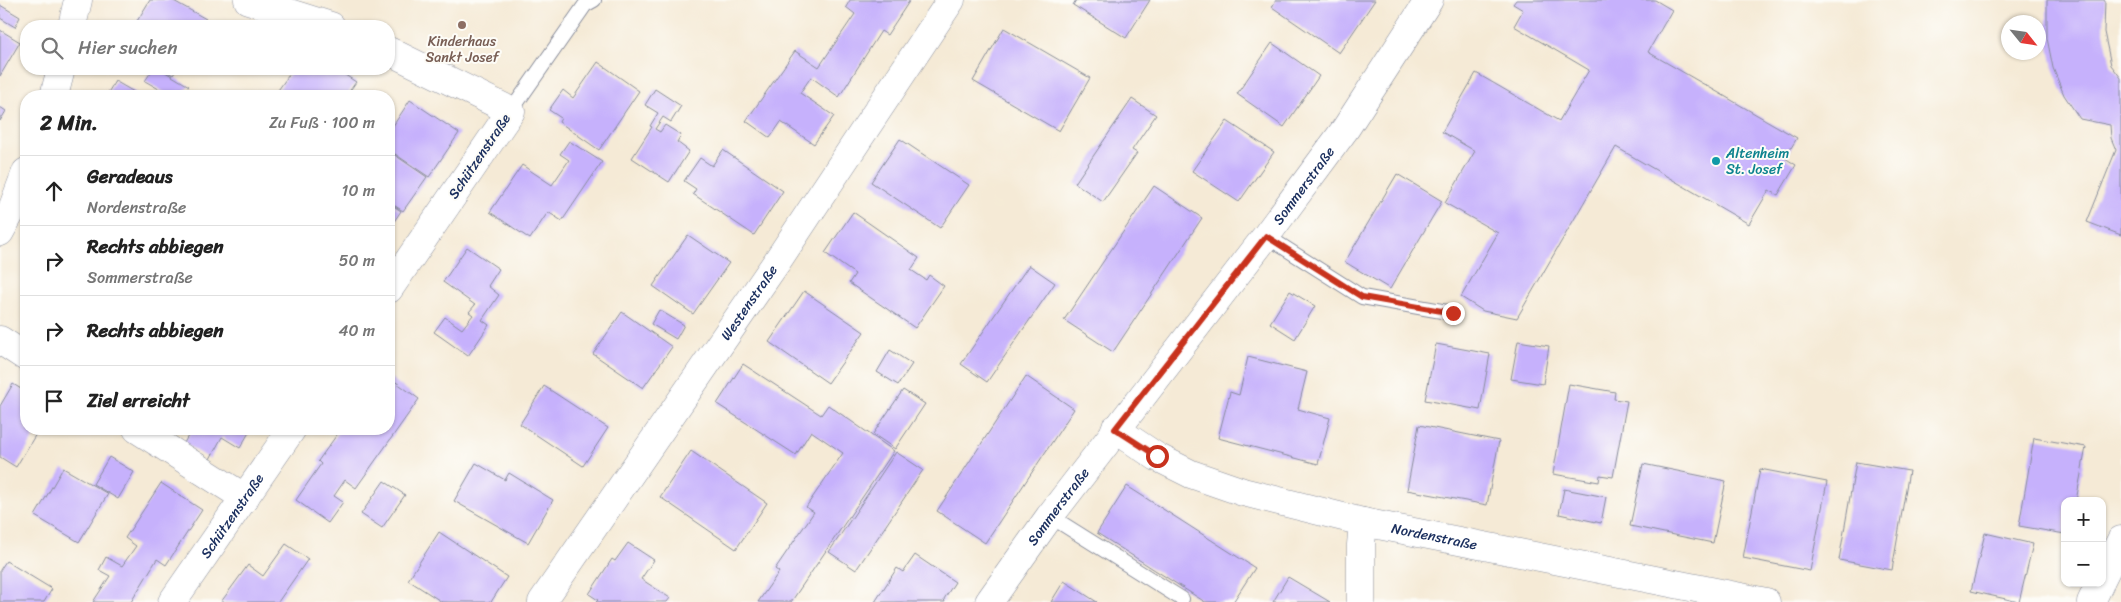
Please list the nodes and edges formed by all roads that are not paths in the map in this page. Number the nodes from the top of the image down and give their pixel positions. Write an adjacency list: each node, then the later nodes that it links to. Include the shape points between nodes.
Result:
1 (78, 0): 6 (street)
2 (248, 0): 7 (street)
3 (594, 0): 11 (lane, via 584,5)
4 (951, 0): 30 (street, Westenstraße, via 776,263)
5 (1428, 0): 14 (street, Sommerstraße, via 1346,128)
6 (73, 20)
7 (312, 20)
8 (395, 54): 11 (street, Schützenstraße)
9 (59, 75): 10 (street)
10 (56, 90)
11 (511, 111): 15 (street, Schützenstraße)
12 (20, 188): 13 (street)
13 (0, 232)
14 (1266, 236): 16 (lane, via 1362,297); 19 (street, Sommerstraße)
15 (395, 280)
16 (1453, 313)
17 (0, 340): 18 (street)
18 (20, 353)
19 (1115, 429): 23 (street, Sommerstraße); 24 (street, Nordenstraße, via 1191,474 1243,492)
20 (146, 435): 22 (street)
21 (288, 435): 22 (street, Schützenstraße)
22 (244, 498): 29 (street, Schützenstraße)
23 (1050, 516): 28 (lane); 31 (street, Sommerstraße)
24 (1363, 522): 32 (street); 33 (street, Nordenstraße)
25 (2121, 540): 26 (street)
26 (2106, 570)
27 (2098, 587): 34 (street)
28 (1182, 599)
29 (172, 602)
30 (542, 602)
31 (989, 602)
32 (1361, 602)
33 (1766, 602)
34 (2091, 602)

